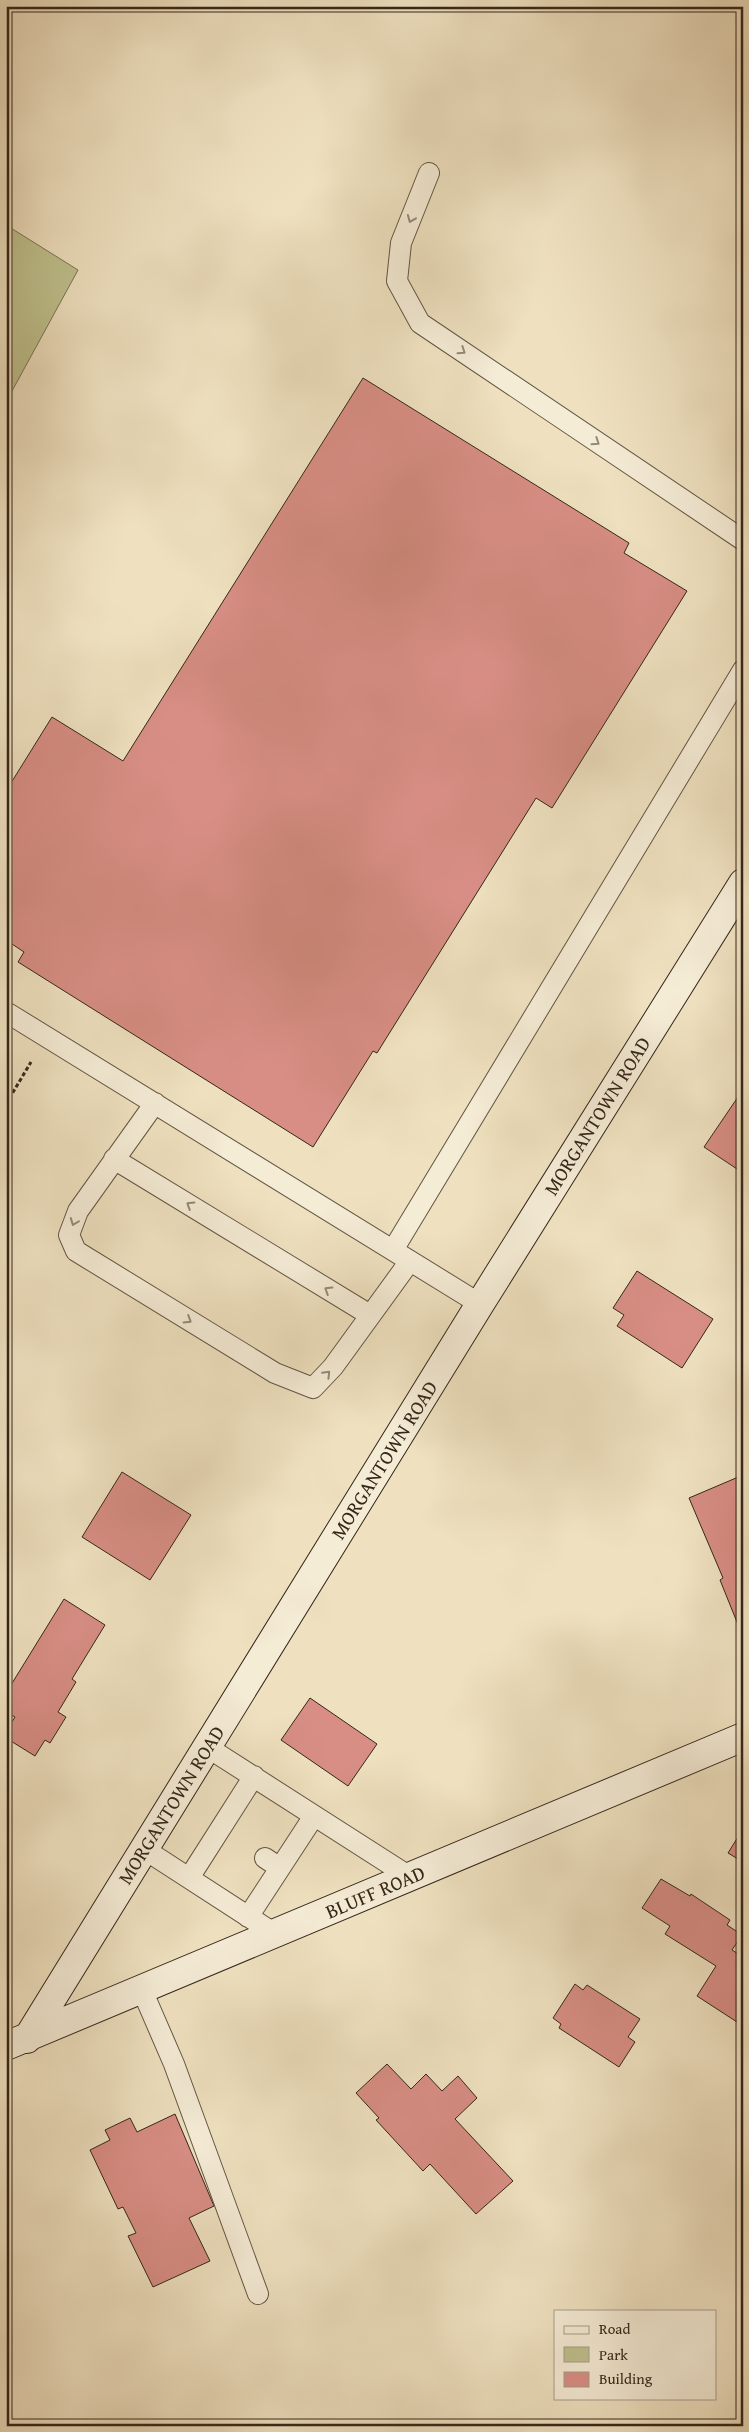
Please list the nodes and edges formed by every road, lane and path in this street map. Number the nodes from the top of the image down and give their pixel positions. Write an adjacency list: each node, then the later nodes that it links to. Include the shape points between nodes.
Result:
1 (429, 173): 2 (lane, one-way to 2, via 401,243 397,281 420,323)
2 (743, 540)
3 (743, 670): 10 (lane)
4 (743, 883): 12 (main road, MORGANTOWN ROAD)
5 (6, 1012): 8 (lane)
6 (31, 1062): 7 (path)
7 (6, 1104)
8 (155, 1104): 9 (lane); 10 (lane)
9 (114, 1159): 13 (lane, one-way to 9); 13 (lane, one-way to 13, via 78,1211 69,1235 76,1251 274,1373 313,1388 333,1367)
10 (393, 1250): 11 (lane)
11 (410, 1261): 12 (lane); 13 (lane)
12 (480, 1304): 15 (main road, MORGANTOWN ROAD)
13 (370, 1315)
14 (743, 1736): 19 (main road, BLUFF ROAD)
15 (207, 1746): 16 (lane); 18 (main road, MORGANTOWN ROAD)
16 (254, 1776): 17 (lane); 20 (lane, via 225,1832)
17 (314, 1816): 19 (lane); 21 (lane, via 273,1863)
18 (144, 1849): 20 (lane); 24 (main road, MORGANTOWN ROAD)
19 (410, 1877): 22 (main road, BLUFF ROAD)
20 (189, 1878): 21 (lane)
21 (248, 1917): 22 (lane)
22 (275, 1934): 23 (main road, BLUFF ROAD)
23 (142, 1990): 24 (main road, BLUFF ROAD); 25 (lane, via 174,2064)
24 (17, 2043)
25 (258, 2294)

